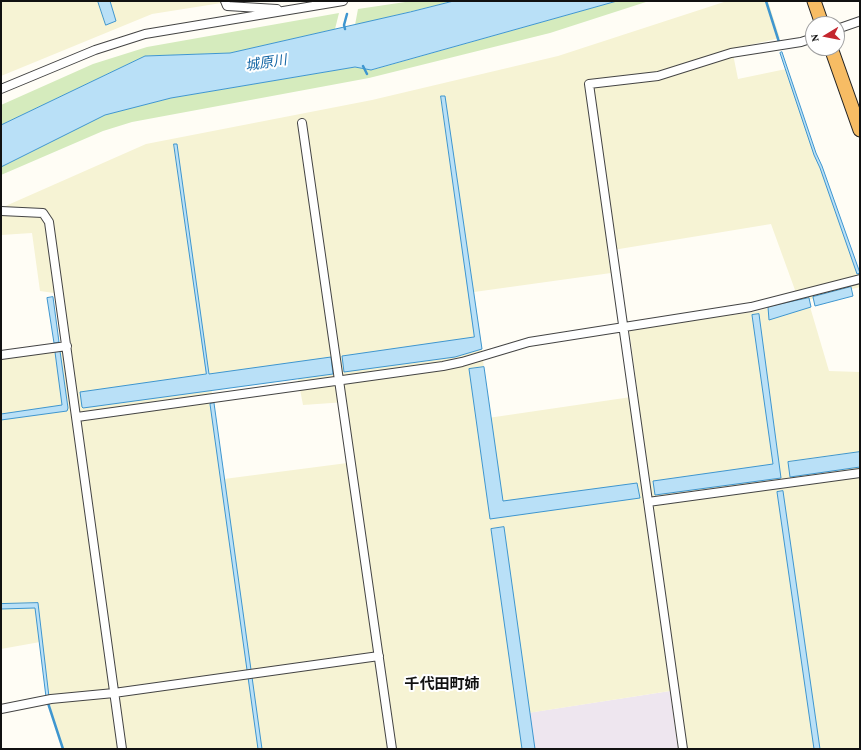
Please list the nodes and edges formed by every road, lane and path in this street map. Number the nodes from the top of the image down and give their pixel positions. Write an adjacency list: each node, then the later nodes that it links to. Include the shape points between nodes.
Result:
1 (226, 1): 4 (street, via 227,6)
2 (343, 1): 4 (street)
3 (814, 1): 5 (highway)
4 (294, 10): 10 (street, via 145,34 95,50)
5 (819, 16)
6 (860, 21): 7 (street)
7 (845, 26)
8 (805, 41): 15 (street, via 731,54 658,76 589,84)
9 (834, 56): 12 (highway)
10 (1, 89)
11 (302, 123): 18 (street)
12 (860, 130)
13 (1, 211): 16 (street, via 43,213 49,222)
14 (860, 279): 15 (street, via 751,307)
15 (623, 326): 18 (street, via 528,342 449,365); 21 (street)
16 (67, 346): 17 (street); 19 (street)
17 (1, 355)
18 (340, 380): 19 (street); 22 (street)
19 (77, 417): 23 (street)
20 (860, 473): 21 (street)
21 (648, 502): 27 (street)
22 (379, 656): 23 (street); 26 (street)
23 (114, 693): 24 (street); 25 (street)
24 (1, 709)
25 (122, 749)
26 (392, 749)
27 (683, 749)

